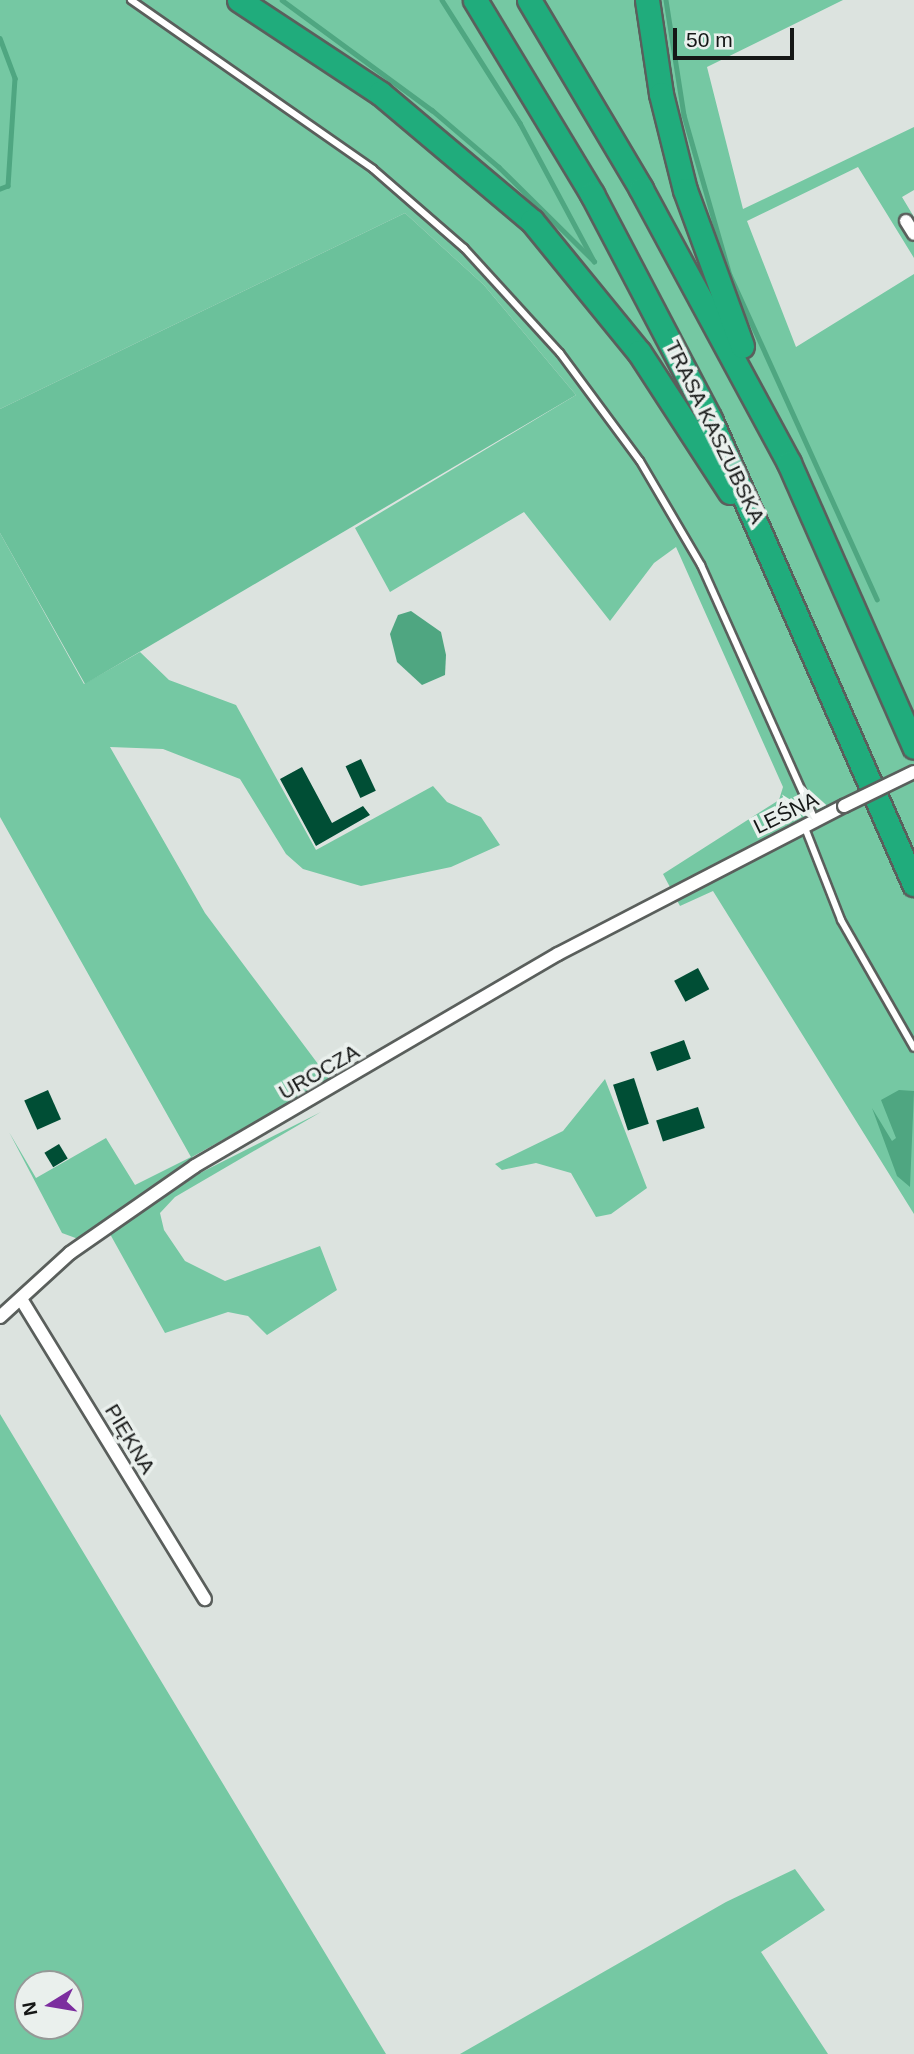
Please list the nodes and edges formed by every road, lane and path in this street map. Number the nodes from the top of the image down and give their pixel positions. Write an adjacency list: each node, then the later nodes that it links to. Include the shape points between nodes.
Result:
1 (131, 0): 12 (lane, via 373,169 464,248 561,353 640,461 701,565)
2 (239, 0): 9 (highway, via 417,122 532,221 570,262 676,402)
3 (475, 0): 9 (highway, TRASA KASZUBSKA, via 592,194 673,345)
4 (529, 0): 8 (highway, via 635,179)
5 (647, 0): 8 (highway, via 661,94 692,216)
6 (906, 221): 7 (street)
7 (914, 234)
8 (789, 463): 10 (highway)
9 (800, 617): 13 (highway, TRASA KASZUBSKA)
10 (914, 747)
11 (914, 772): 12 (street, LEŚNA, bridge)
12 (809, 823): 14 (street, LEŚNA); 15 (lane, via 841,920)
13 (914, 884)
14 (677, 890): 16 (street, UROCZA, via 195,1166 70,1253)
15 (914, 1048)
16 (22, 1299): 17 (street, UROCZA); 18 (street, PIĘKNA)
17 (0, 1317)
18 (205, 1599)

